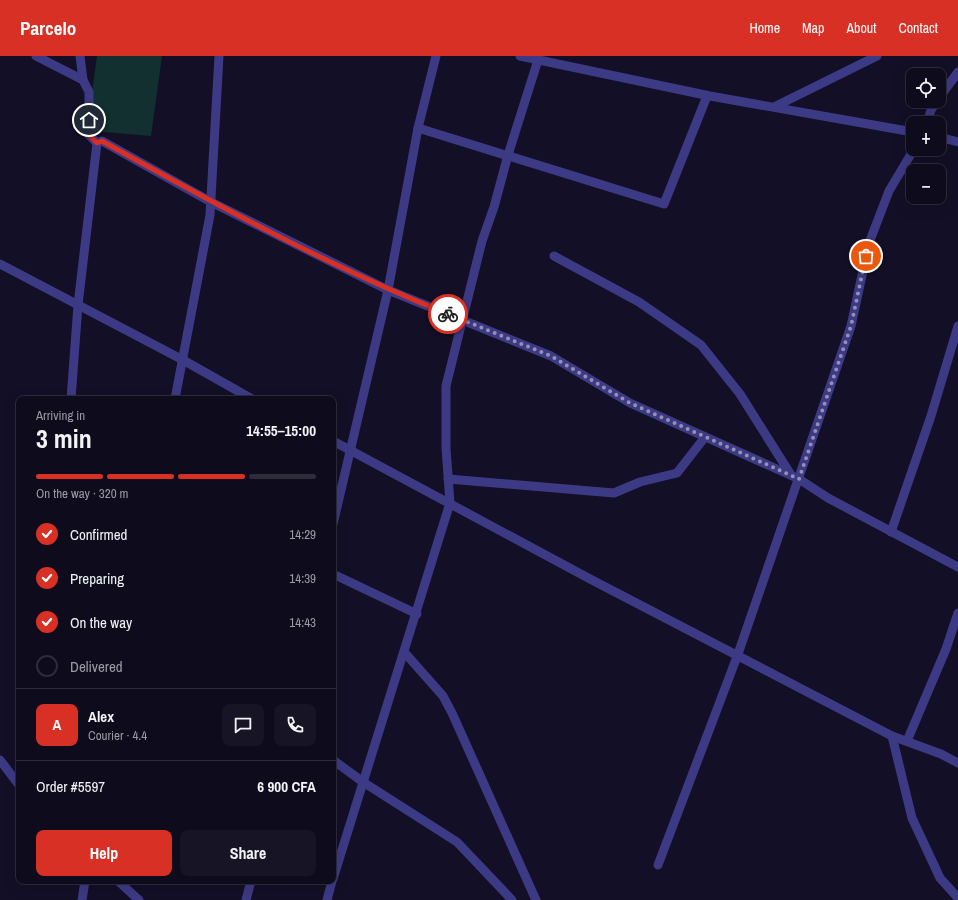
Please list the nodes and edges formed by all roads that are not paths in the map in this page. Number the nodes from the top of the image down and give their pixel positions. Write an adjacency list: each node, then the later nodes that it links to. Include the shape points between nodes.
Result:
1 (36, 56): 9 (street)
2 (80, 56): 9 (street)
3 (219, 56): 20 (street)
4 (436, 56): 13 (street)
5 (520, 56): 7 (street)
6 (877, 56): 12 (street)
7 (538, 60): 11 (street); 18 (street)
8 (958, 72): 10 (street)
9 (83, 80): 17 (street, via 89,92 89,135)
10 (946, 88)
11 (707, 96): 12 (street); 18 (street, via 664,204)
12 (776, 106): 14 (street)
13 (418, 128): 18 (street); 23 (street)
14 (906, 131)
15 (946, 139): 16 (street)
16 (958, 142)
17 (97, 143): 20 (street, via 102,141); 24 (street)
18 (508, 155): 25 (street)
19 (910, 156): 34 (street, via 889,191 869,243 851,326)
20 (211, 202): 23 (street); 27 (street)
21 (554, 256): 34 (street, via 639,302 701,345 740,394)
22 (0, 264): 24 (street)
23 (388, 290): 25 (street); 33 (street)
24 (78, 305): 27 (street); 28 (street)
25 (462, 320): 31 (street, via 551,356 630,403); 35 (street, via 446,386)
26 (958, 326): 38 (street, via 931,416)
27 (183, 360): 29 (street); 30 (street)
28 (71, 396)
29 (176, 396)
30 (247, 396)
31 (705, 437): 34 (street); 35 (street, via 677,473 640,482 614,494)
32 (336, 442): 33 (street)
33 (350, 449): 36 (street); 37 (street)
34 (795, 477): 38 (street); 44 (street)
35 (448, 480): 36 (street)
36 (450, 503): 42 (street); 44 (street, via 592,580)
37 (336, 511)
38 (891, 532): 39 (street)
39 (958, 567)
40 (336, 575): 42 (street)
41 (958, 613): 46 (street, via 946,649)
42 (417, 614): 43 (street)
43 (405, 654): 51 (street); 64 (street, via 442,696 452,713)
44 (738, 654): 45 (street); 52 (street)
45 (892, 736): 46 (street); 58 (street, via 912,818 940,878)
46 (907, 741): 49 (street)
47 (0, 760): 50 (street)
48 (336, 762): 51 (street)
49 (958, 763)
50 (16, 781)
51 (363, 782): 53 (street); 63 (street, via 457,842)
52 (658, 865)
53 (336, 870)
54 (85, 884): 59 (street)
55 (121, 884): 60 (street)
56 (250, 884): 61 (street)
57 (332, 884): 62 (street)
58 (958, 898)
59 (82, 900)
60 (139, 900)
61 (246, 900)
62 (326, 900)
63 (512, 900)
64 (536, 900)

